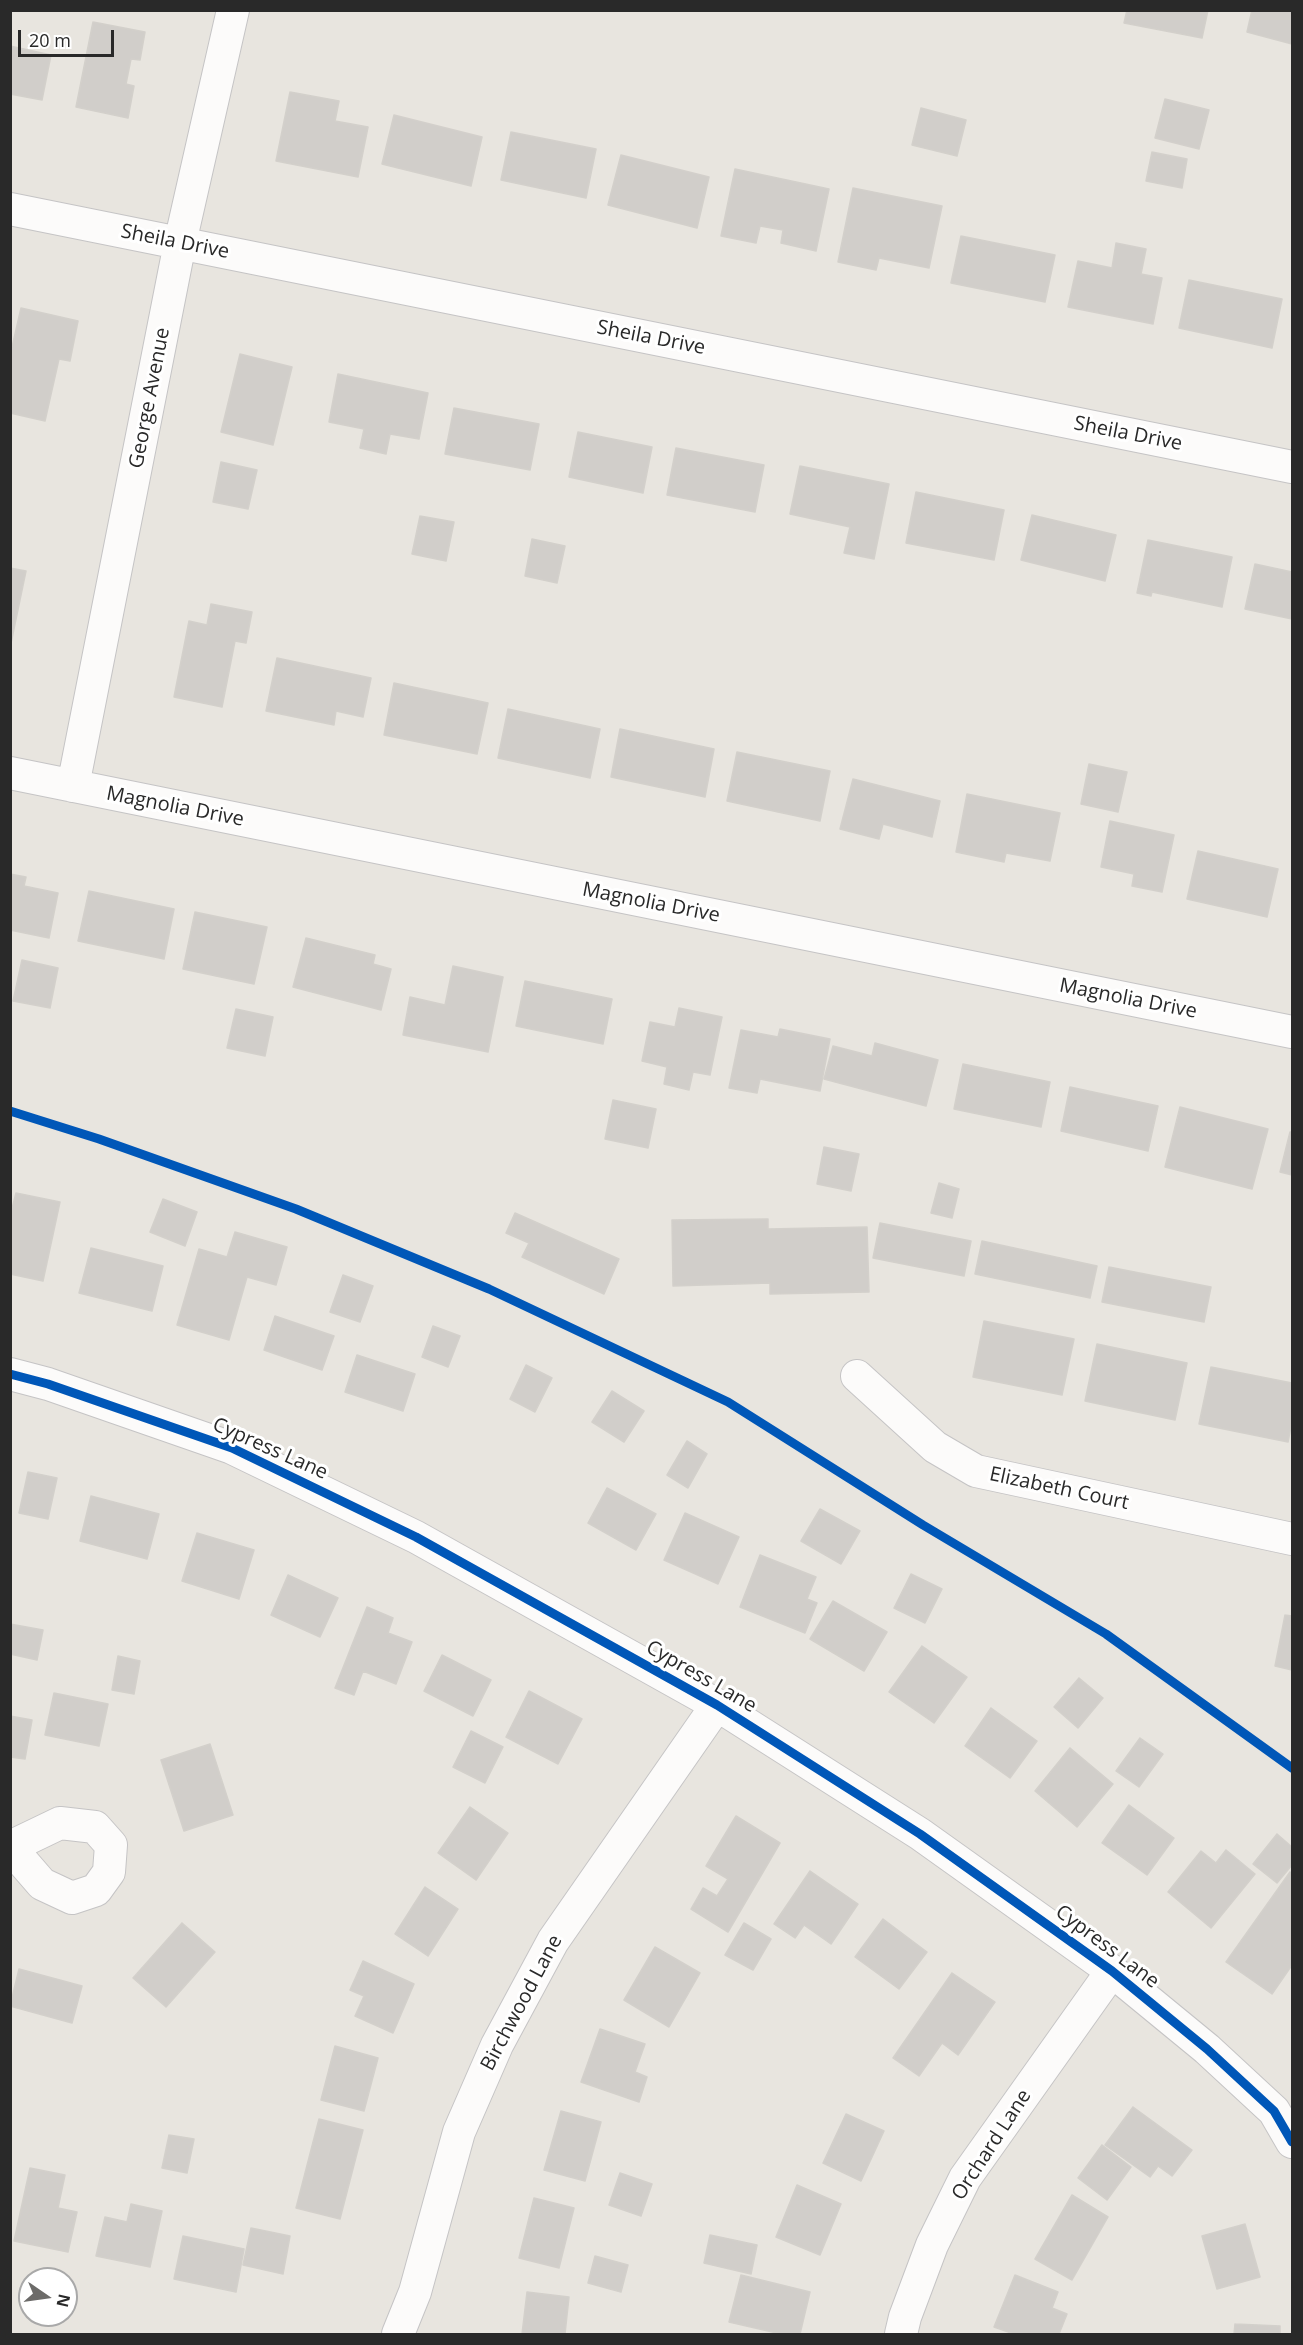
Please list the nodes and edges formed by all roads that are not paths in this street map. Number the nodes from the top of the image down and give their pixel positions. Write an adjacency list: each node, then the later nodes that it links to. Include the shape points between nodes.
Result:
1 (233, 10): 3 (street, George Avenue)
2 (10, 209): 3 (street, Sheila Drive)
3 (180, 243): 4 (street, Sheila Drive); 6 (street, George Avenue)
4 (1293, 467)
5 (10, 773): 6 (street, Magnolia Drive)
6 (73, 786): 7 (street, Magnolia Drive)
7 (1293, 1032)
8 (10, 1374): 11 (street, Cypress Lane, via 232,1448 416,1536)
9 (857, 1376): 10 (street, Elizabeth Court, via 935,1447 976,1471)
10 (1293, 1539)
11 (717, 1705): 12 (street, Cypress Lane, via 920,1834); 14 (street, Birchwood Lane, via 553,1941 497,2045 459,2132 415,2292)
12 (1112, 1971): 13 (street, Cypress Lane, via 1207,2049 1274,2111); 15 (street, Orchard Lane, via 965,2178 932,2245)
13 (1293, 2142)
14 (398, 2334)
15 (901, 2334)

